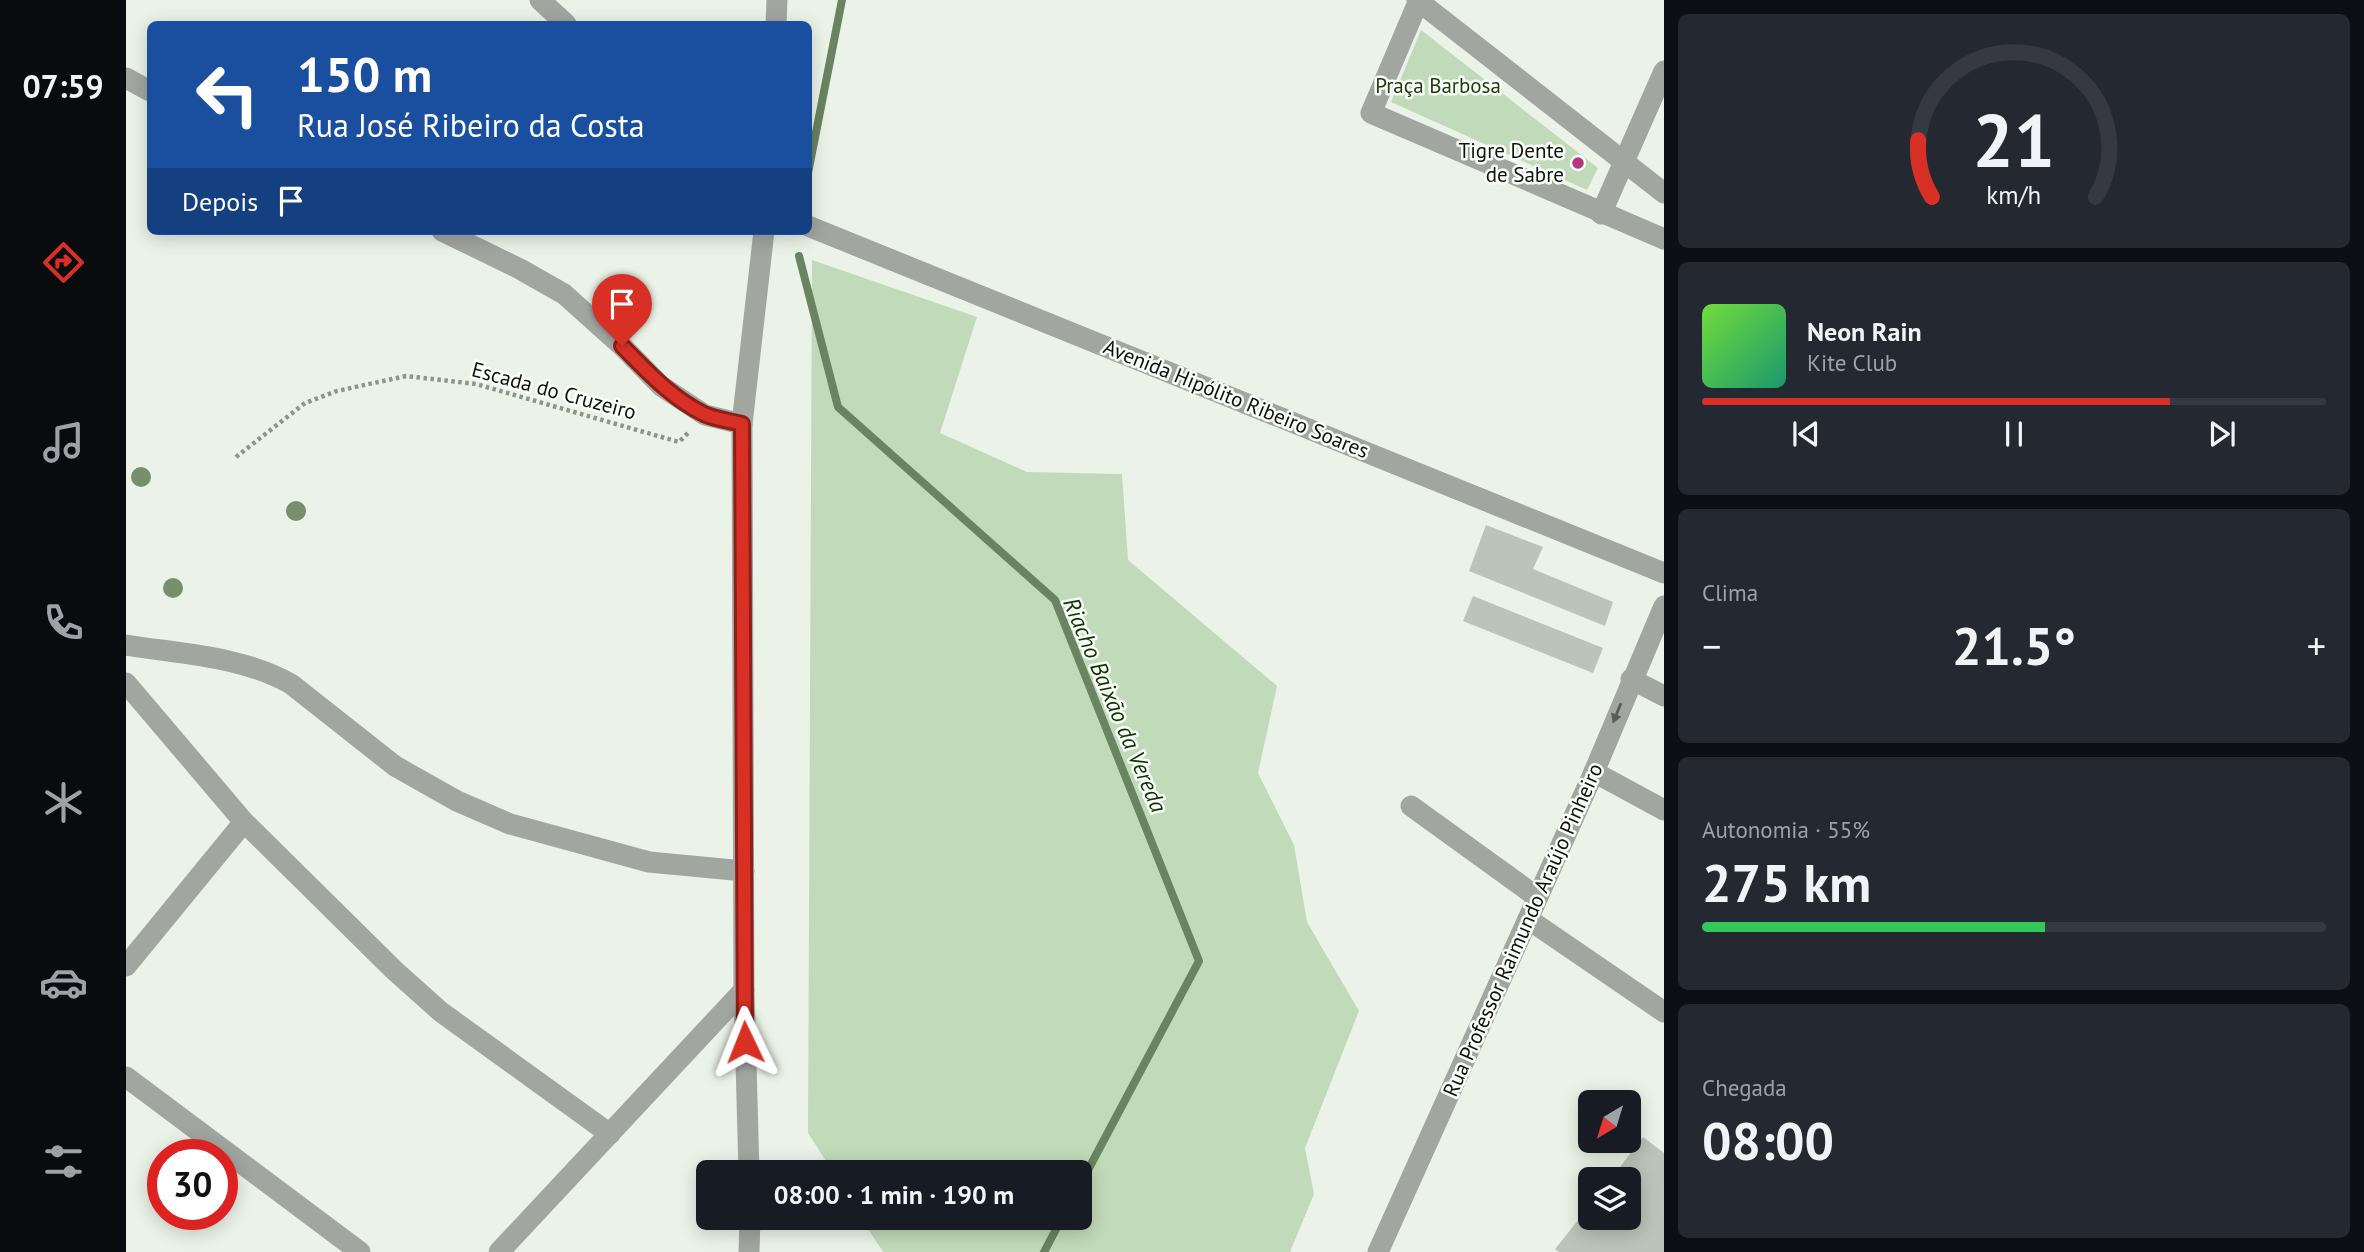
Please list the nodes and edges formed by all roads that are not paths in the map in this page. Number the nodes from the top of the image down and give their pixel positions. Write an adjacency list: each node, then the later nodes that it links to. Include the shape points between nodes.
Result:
1 (540, 0): 4 (street)
2 (777, 0): 5 (street)
3 (1418, 0): 7 (street); 9 (street, via 1371,113)
4 (561, 21)
5 (776, 21)
6 (1664, 71): 7 (street)
7 (1625, 164): 8 (street); 9 (street)
8 (1664, 194)
9 (1601, 214): 13 (street)
10 (812, 228): 15 (street, Avenida Hipólito Ribeiro Soares)
11 (458, 235): 14 (street, via 564,294 661,386 705,415)
12 (764, 235): 14 (street)
13 (1664, 239)
14 (742, 424): 25 (street)
15 (1664, 573)
16 (1664, 606): 18 (street, Rua Professor Raimundo Araújo Pinheiro)
17 (126, 645): 25 (street, via 242,664 278,676 395,765 457,801 510,824 649,862)
18 (1631, 679): 20 (street); 21 (street, Rua Professor Raimundo Araújo Pinheiro, one-way to 21)
19 (126, 683): 24 (street)
20 (1664, 696)
21 (1594, 772): 23 (street); 26 (street, Rua Professor Raimundo Araújo Pinheiro)
22 (1411, 806): 26 (street)
23 (1664, 810)
24 (244, 822): 28 (street); 32 (street, via 440,1012)
25 (744, 871): 29 (street)
26 (1537, 897): 27 (street, Rua Professor Raimundo Araújo Pinheiro)
27 (1528, 919): 30 (street); 38 (street, Rua Professor Raimundo Araújo Pinheiro)
28 (126, 965)
29 (744, 990): 32 (street); 33 (street)
30 (1664, 1012)
31 (126, 1077): 35 (street)
32 (610, 1134): 36 (street)
33 (749, 1160)
34 (750, 1230): 37 (street)
35 (360, 1252)
36 (499, 1252)
37 (749, 1252)
38 (1378, 1252)

